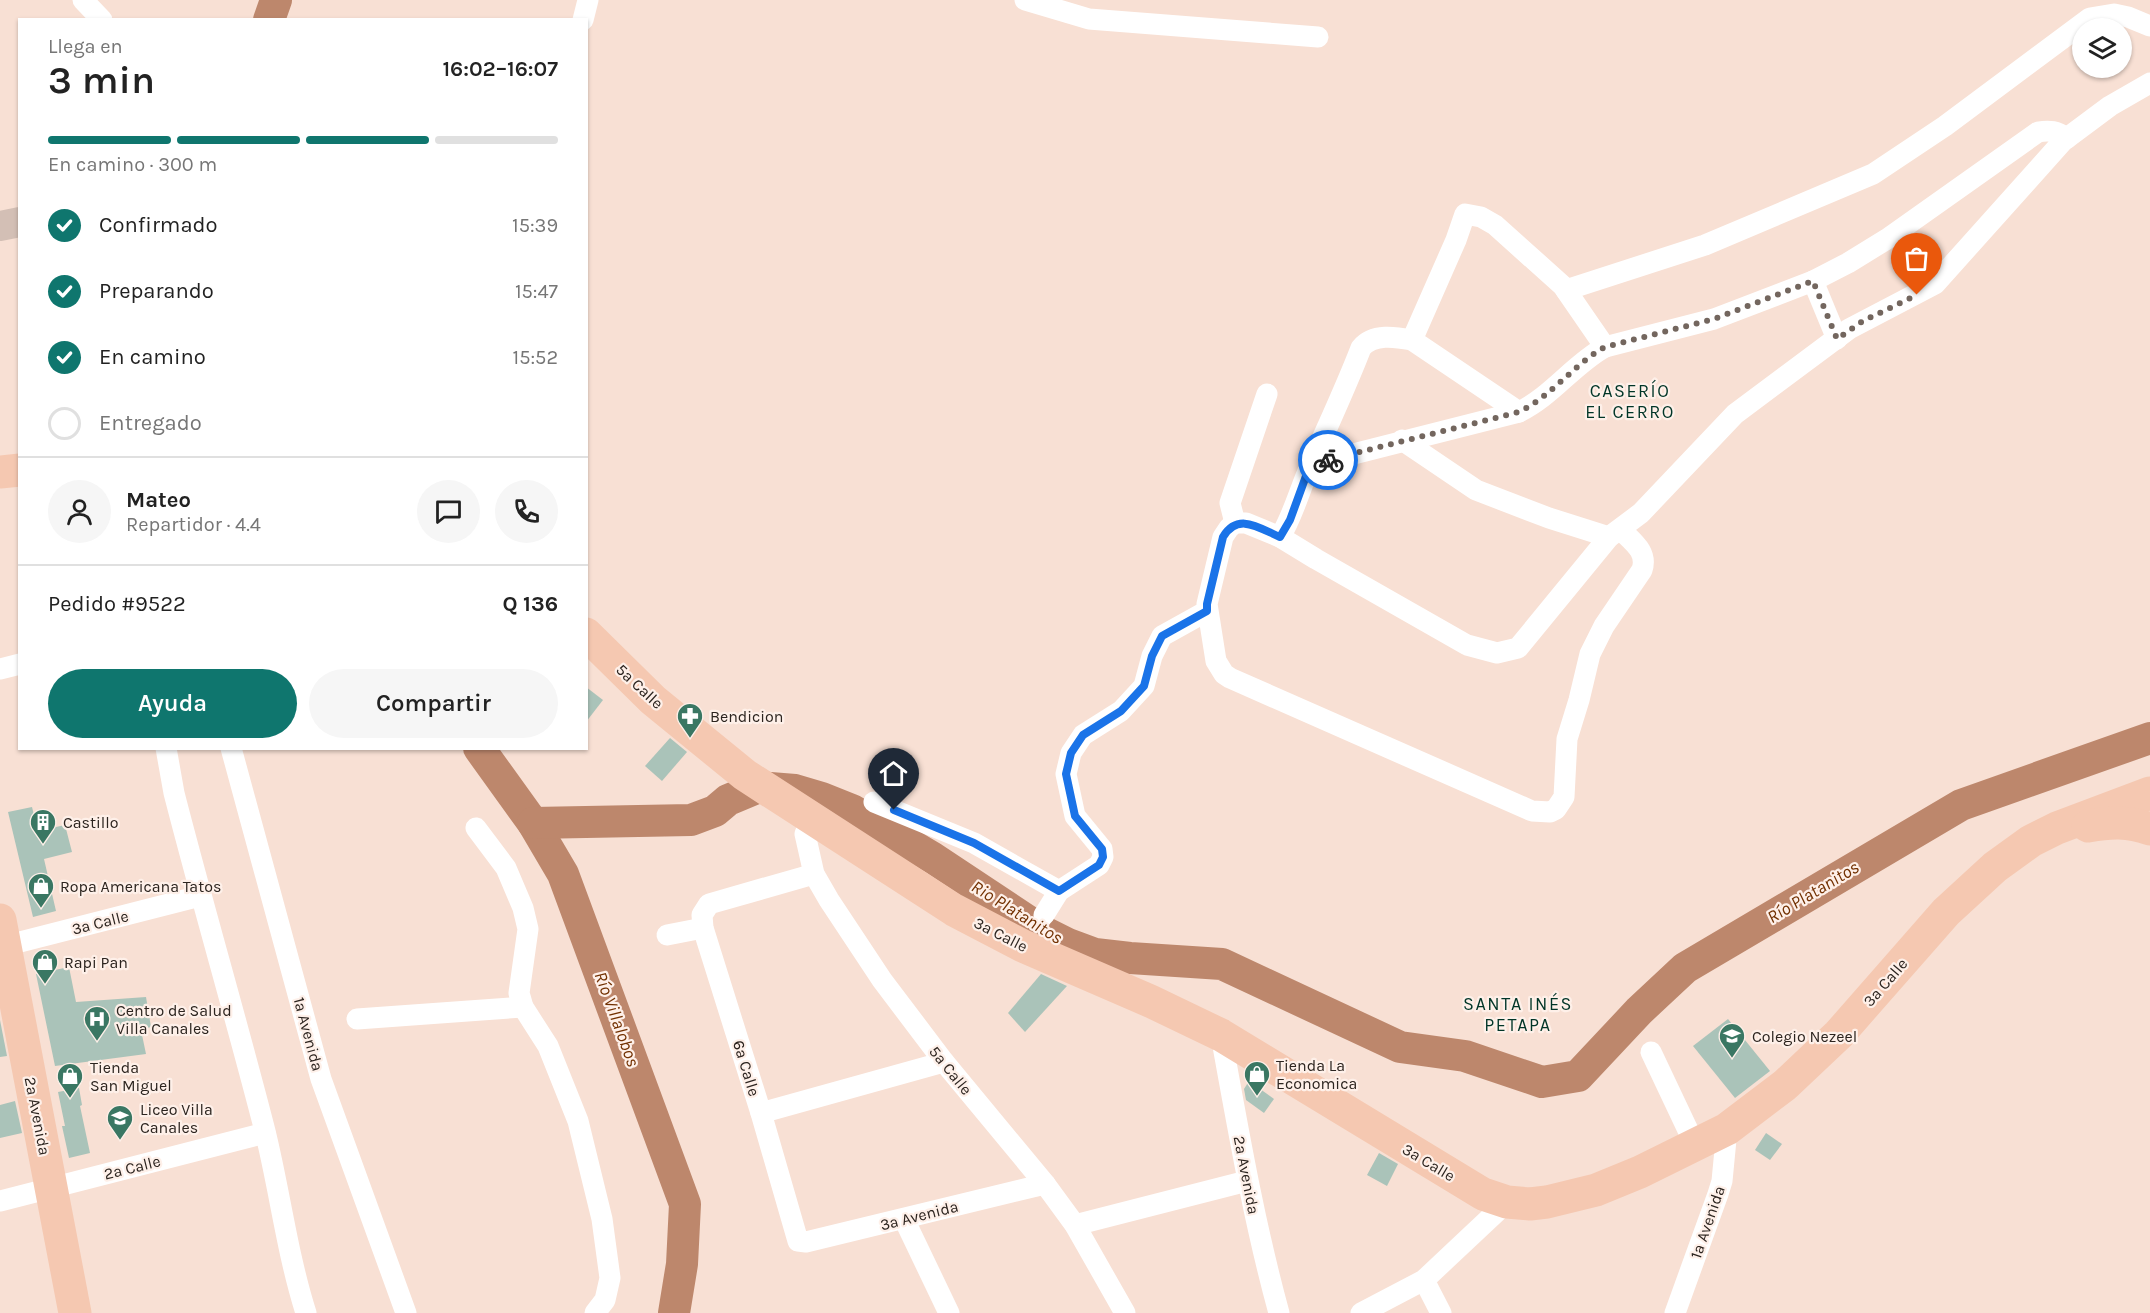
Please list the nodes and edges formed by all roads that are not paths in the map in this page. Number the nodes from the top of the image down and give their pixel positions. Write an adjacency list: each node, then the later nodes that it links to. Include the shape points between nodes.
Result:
1 (83, 0): 5 (street)
2 (107, 0): 6 (street)
3 (588, 0): 7 (street)
4 (1025, 0): 9 (street, via 1089,19)
5 (100, 18)
6 (108, 18)
7 (584, 18)
8 (2150, 26): 15 (street, via 2114,14 2090,18 1945,126 1873,174 1705,245)
9 (1318, 37)
10 (2150, 83): 11 (street)
11 (2067, 138): 14 (street, via 2057,131 2038,132 1873,248); 16 (street, via 1935,284)
12 (18, 222): 13 (main road)
13 (0, 226)
14 (1813, 281): 16 (street); 18 (street, via 1714,319)
15 (1566, 290): 17 (street, via 1495,225 1465,214); 18 (street)
16 (1837, 339): 26 (street, via 1735,414 1641,513)
17 (1412, 340): 20 (street); 22 (street, via 1380,338 1361,348)
18 (1605, 347): 20 (street)
19 (1267, 394): 25 (street, via 1230,503)
20 (1519, 412): 21 (street)
21 (1402, 440): 22 (street); 26 (street, via 1476,490 1549,518)
22 (1310, 465): 27 (street)
23 (18, 470): 24 (main road)
24 (0, 472)
25 (1235, 524): 27 (street, via 1246,523); 28 (street, via 1223,537)
26 (1615, 533): 27 (street, via 1524,642 1513,651 1497,653 1467,645); 28 (street, via 1641,551 1645,561 1590,654 1567,739 1564,797 1550,812 1532,810 1230,678 1216,660)
27 (1280, 537)
28 (1207, 611): 42 (street, via 1162,636 1144,686 1121,711 1083,735 1071,753 1066,774 1075,816 1102,849 1103,857 1099,865)
29 (588, 636): 35 (main road, 5a Calle, via 653,700 745,775)
30 (18, 664): 31 (street)
31 (0, 669)
32 (166, 750): 43 (street)
33 (232, 750): 68 (street, 1a Avenida, via 321,1079)
34 (2150, 793): 40 (main road)
35 (783, 798): 37 (main road, 3a Calle)
36 (874, 802): 42 (street, via 974,843)
37 (812, 817): 41 (street, 5a Calle, via 805,834); 50 (main road, 3a Calle, via 974,920)
38 (476, 828): 48 (street, via 506,868 523,908 528,929 519,993)
39 (2150, 830): 40 (main road, via 2120,822 2072,829)
40 (2031, 841): 54 (main road, 3a Calle, via 1995,867 1946,912 1839,1034 1785,1085)
41 (814, 874): 45 (street, via 709,904 702,915); 52 (street, 5a Calle, via 882,980)
42 (1059, 891): 44 (street)
43 (200, 896): 47 (street, 3a Calle); 55 (street)
44 (1044, 915)
45 (703, 928): 46 (street); 53 (street, 6a Calle)
46 (667, 935)
47 (2, 938): 59 (main road, 2a Avenida)
48 (523, 1007): 49 (street); 69 (street, via 548,1046 578,1121 602,1219 610,1278 605,1300)
49 (357, 1019)
50 (1221, 1035): 57 (street, 2a Avenida); 61 (main road, 3a Calle, via 1482,1194)
51 (1651, 1052): 56 (street)
52 (944, 1062): 53 (street); 58 (street, 5a Calle)
53 (761, 1113): 64 (street, 6a Calle)
54 (1727, 1129): 56 (main road, 3a Calle); 75 (street, 1a Avenida, via 1722,1180)
55 (265, 1133): 59 (street, 2a Calle); 67 (street, via 281,1218)
56 (1695, 1145): 61 (main road, 3a Calle, via 1596,1190 1547,1202)
57 (1247, 1181): 63 (street); 72 (street, 2a Avenida)
58 (1045, 1184): 62 (street, 3a Avenida); 63 (street, 5a Calle)
59 (51, 1187): 60 (street, 2a Calle); 66 (main road, 2a Avenida)
60 (0, 1201)
61 (1507, 1202): 65 (street)
62 (904, 1219): 64 (street, 3a Avenida, via 806,1242 798,1241); 70 (street)
63 (1075, 1225): 71 (street, 5a Calle)
64 (795, 1235)
65 (1424, 1280): 73 (street); 74 (street)
66 (75, 1313)
67 (306, 1313)
68 (406, 1313)
69 (595, 1313)
70 (949, 1313)
71 (1125, 1313)
72 (1280, 1313)
73 (1361, 1313)
74 (1441, 1313)
75 (1675, 1313)

